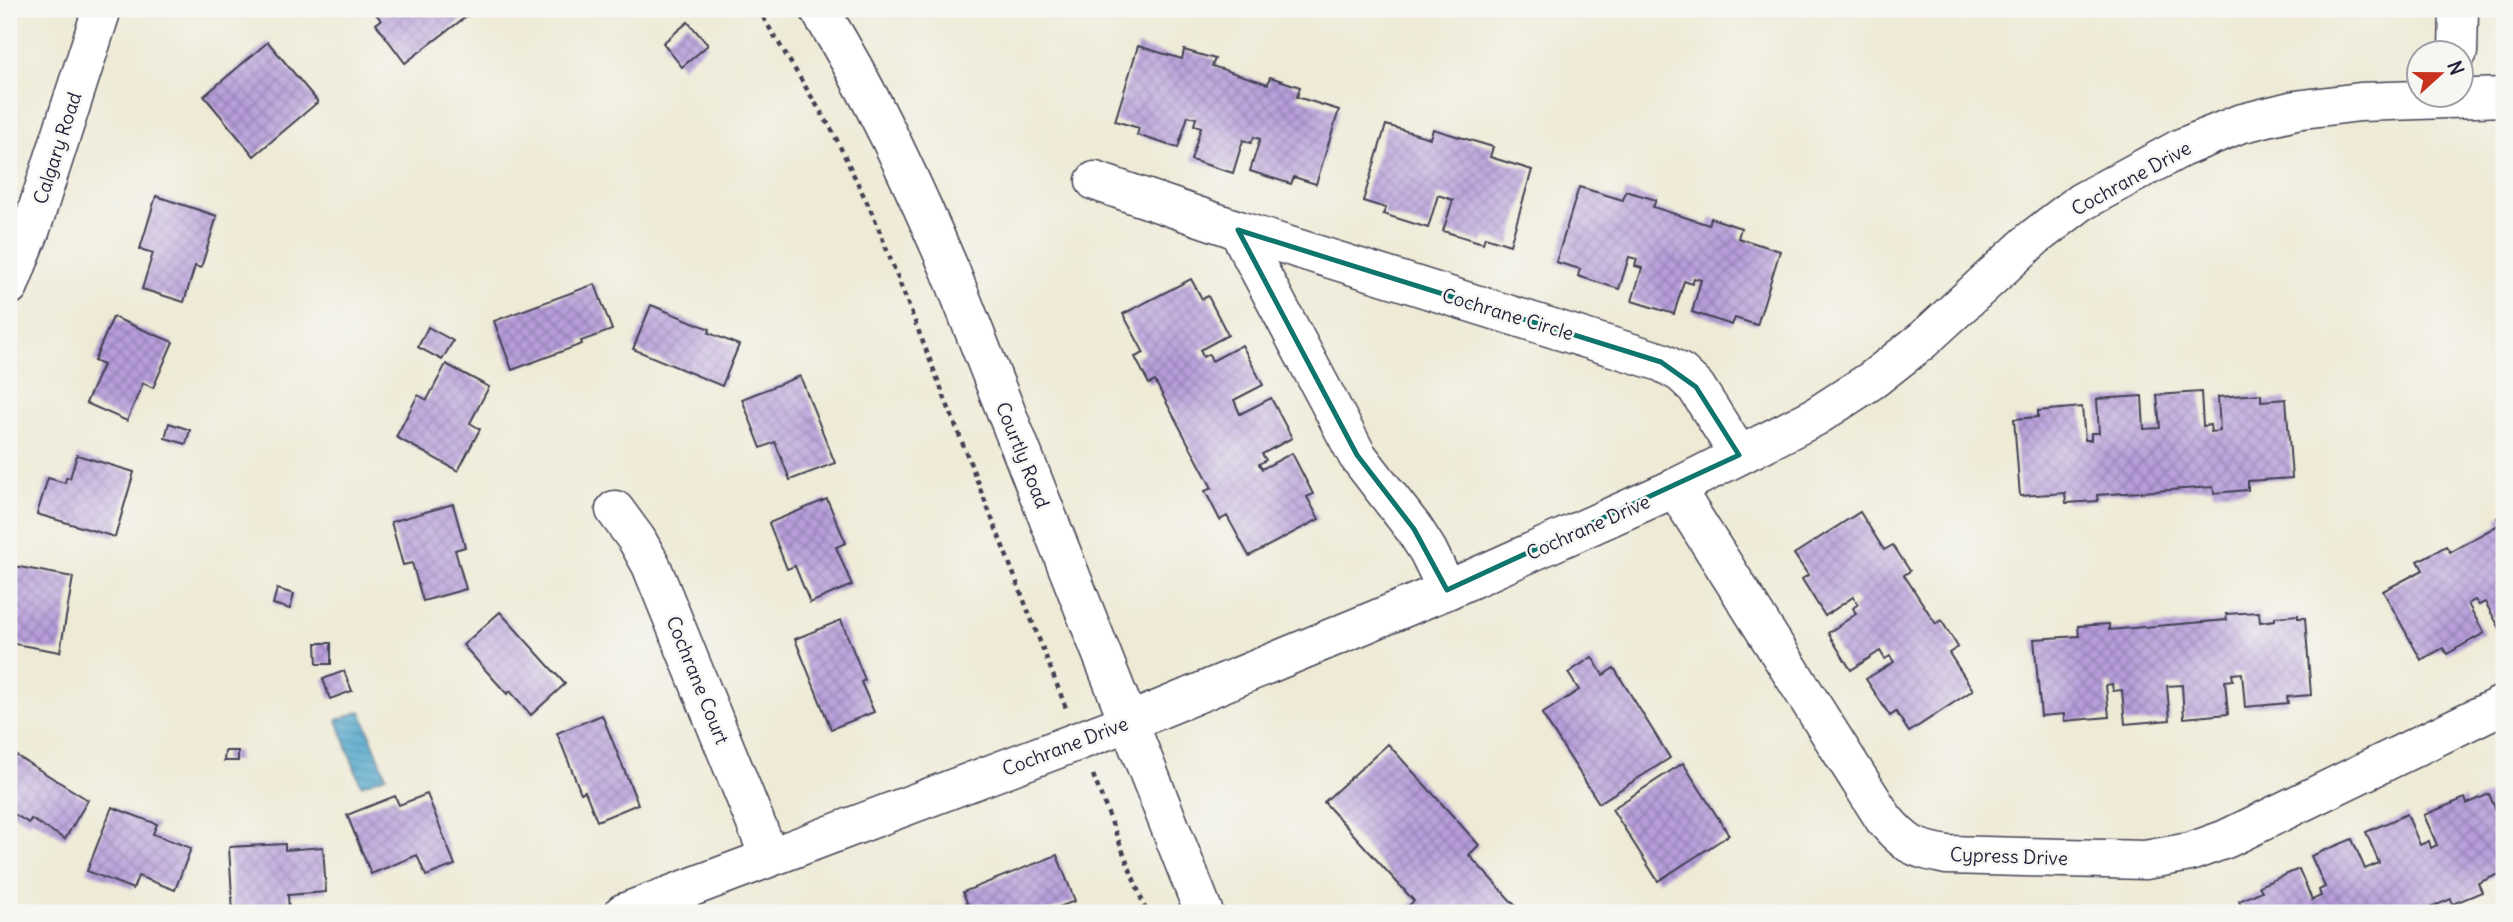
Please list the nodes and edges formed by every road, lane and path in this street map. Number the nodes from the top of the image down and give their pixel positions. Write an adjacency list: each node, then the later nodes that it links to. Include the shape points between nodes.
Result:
1 (102, 9): 11 (street, Calgary Road)
2 (758, 9): 18 (path, via 833,132 874,218)
3 (819, 9): 17 (street, Courtly Road, via 919,199)
4 (2459, 9): 5 (street)
5 (2458, 38)
6 (2474, 96): 7 (street, Cochrane Drive)
7 (2504, 97)
8 (2404, 99): 12 (street, Cochrane Drive, via 2295,110 2239,124 2181,148 2081,202 1872,380 1815,417)
9 (1095, 181): 10 (street, Cochrane Circle)
10 (1238, 230): 12 (street, Cochrane Circle, via 1661,362 1696,387); 15 (street, via 1357,455 1414,528)
11 (9, 286)
12 (1739, 454): 13 (street, Cochrane Drive)
13 (1675, 488): 15 (street, Cochrane Drive); 16 (street, Cypress Drive, via 1884,819 1899,837 1919,849 1947,855 2145,860 2190,852 2226,839)
14 (615, 510): 19 (street, Cochrane Court, via 651,565)
15 (1447, 590): 17 (street, Cochrane Drive)
16 (2504, 704)
17 (1129, 722): 18 (street, Cochrane Drive); 22 (street, Courtly Road)
18 (1079, 741): 19 (street, Cochrane Drive); 21 (path)
19 (769, 856): 20 (street, Cochrane Drive)
20 (623, 913)
21 (1147, 913)
22 (1203, 913)

